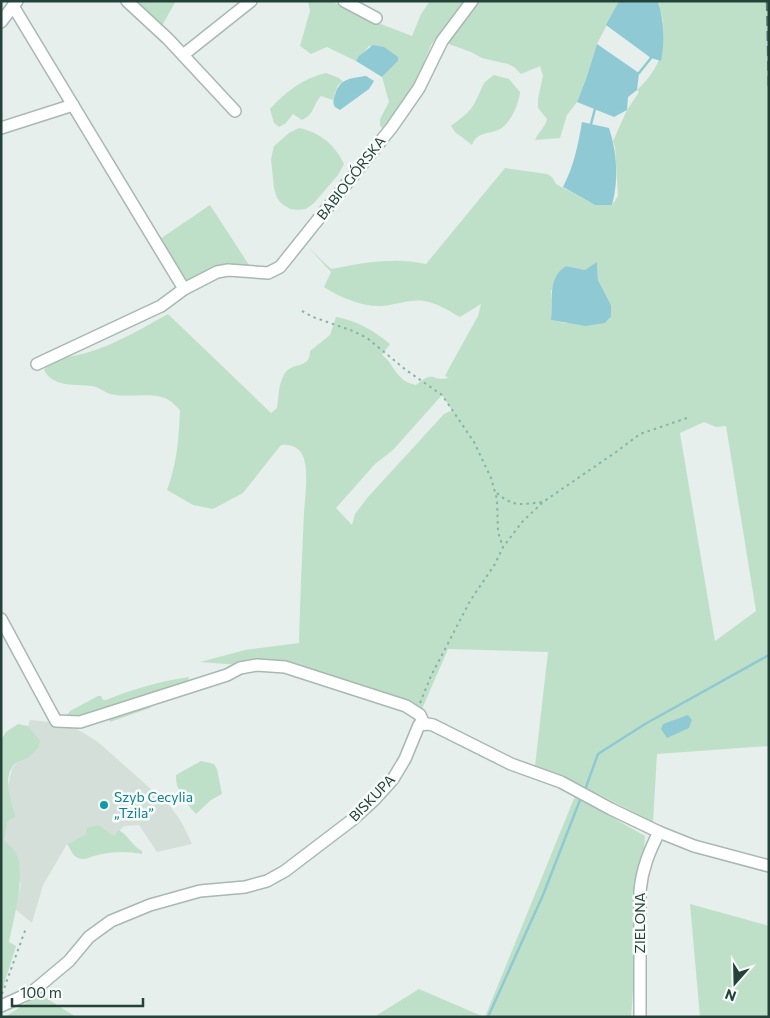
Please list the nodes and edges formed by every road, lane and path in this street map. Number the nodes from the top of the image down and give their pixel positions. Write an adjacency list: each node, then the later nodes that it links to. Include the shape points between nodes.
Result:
1 (127, 1): 8 (street)
2 (251, 1): 8 (street)
3 (344, 1): 6 (street)
4 (472, 1): 12 (street, BABIOGÓRSKA, via 442,41 419,88 392,127 280,267 268,273 217,272)
5 (15, 3): 7 (street); 9 (street)
6 (376, 18)
7 (1, 22)
8 (183, 55): 10 (street)
9 (73, 105): 11 (street); 12 (street)
10 (235, 110)
11 (1, 128)
12 (184, 289): 14 (street, BABIOGÓRSKA, via 161,306)
13 (302, 311): 16 (path, via 367,338 442,395 474,442)
14 (37, 364)
15 (687, 418): 17 (path, via 640,434)
16 (496, 492): 17 (path, via 511,503 520,505); 18 (path, via 498,532)
17 (543, 502): 18 (path)
18 (503, 547): 20 (path, via 470,601)
19 (1, 619): 20 (street, via 56,721 80,722 257,665 285,666)
20 (414, 711): 21 (street)
21 (424, 724): 22 (street, via 433,725 511,764 561,782); 26 (street, BISKUPA, via 419,725 393,779 374,800 285,871 267,881 245,887 200,891 150,905 111,921 89,937 69,962 32,992)
22 (659, 832): 23 (street, via 694,846); 27 (street, ZIELONA, via 641,877)
23 (769, 866)
24 (26, 928): 25 (path)
25 (1, 995)
26 (1, 1006)
27 (640, 1017)

